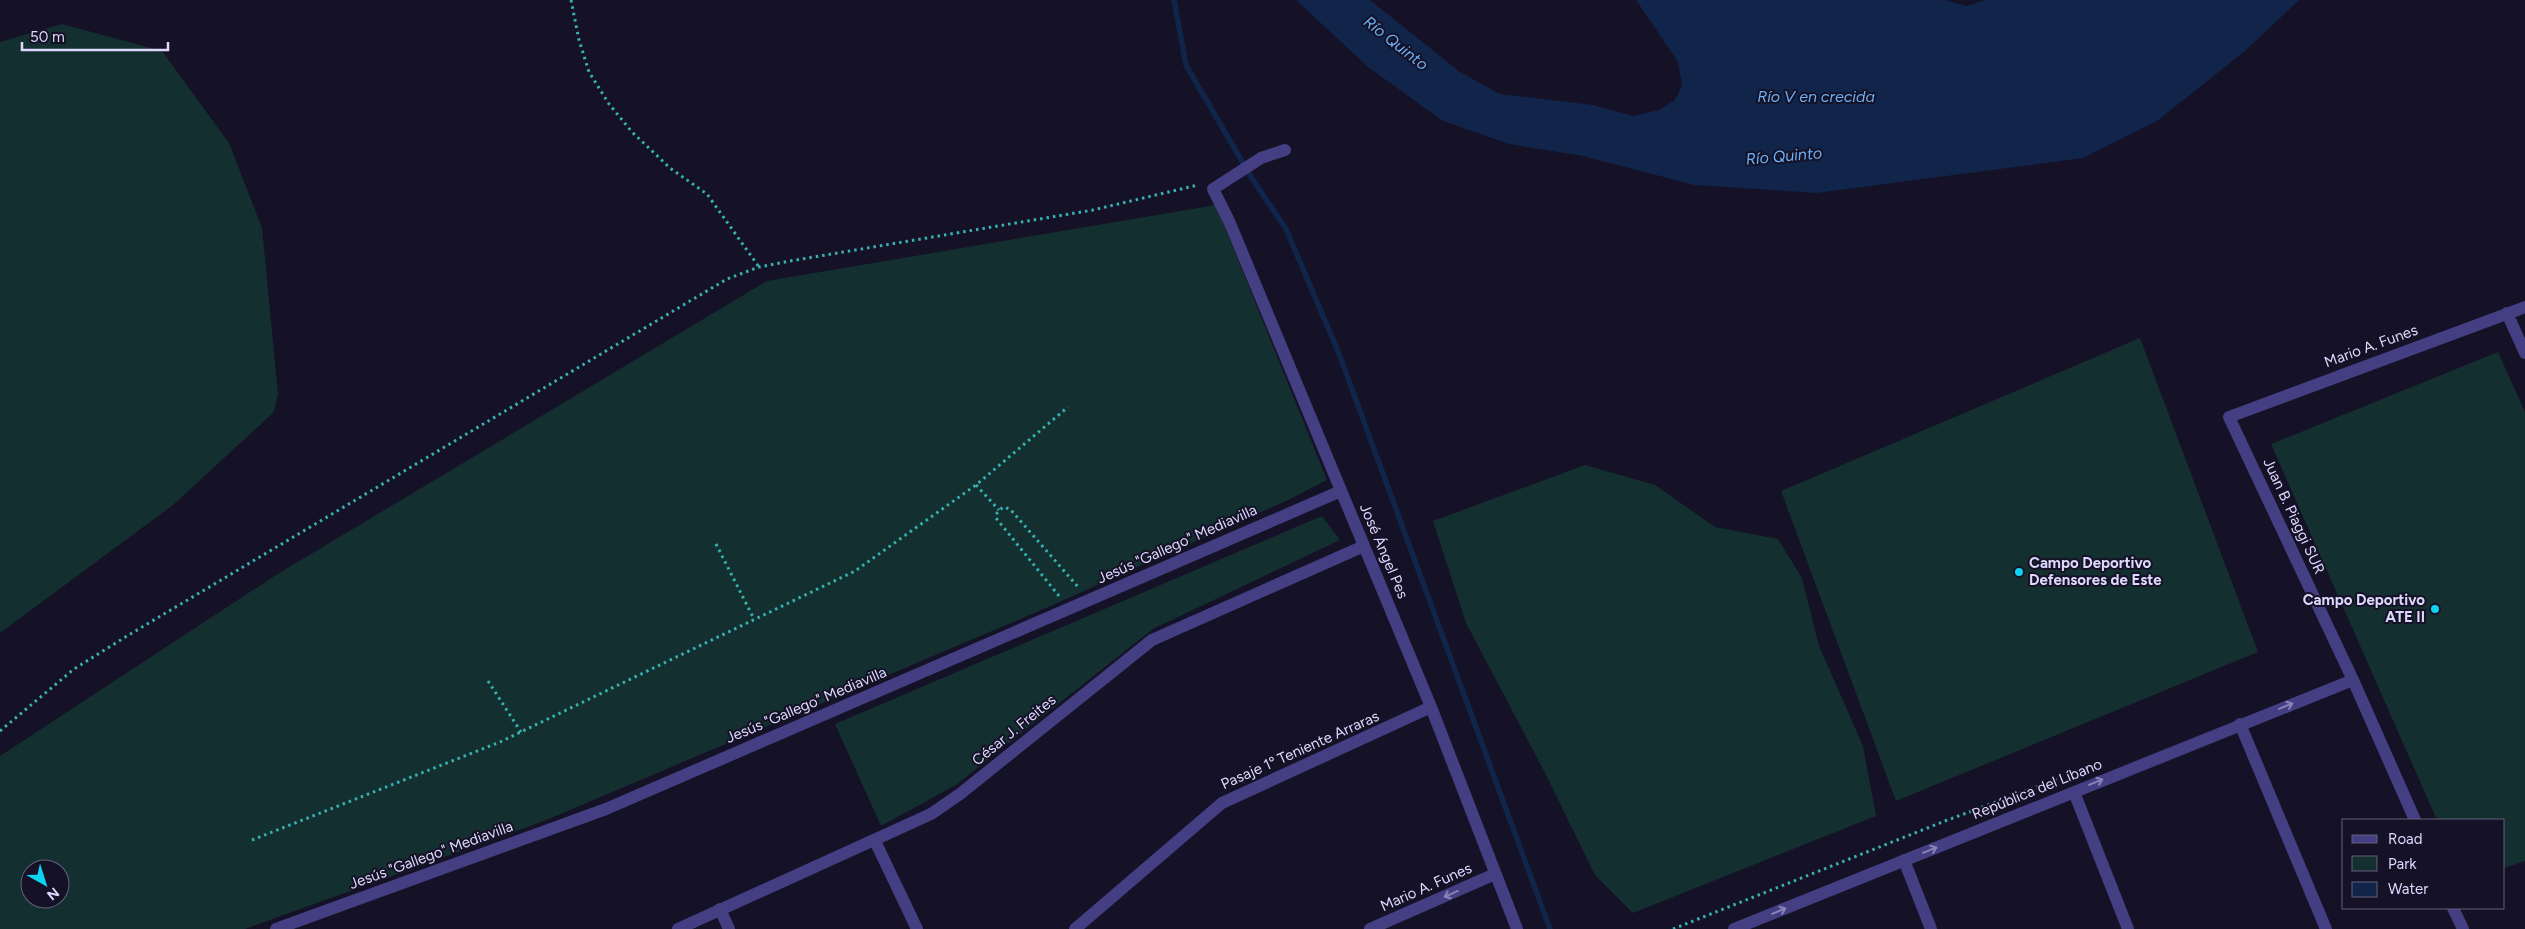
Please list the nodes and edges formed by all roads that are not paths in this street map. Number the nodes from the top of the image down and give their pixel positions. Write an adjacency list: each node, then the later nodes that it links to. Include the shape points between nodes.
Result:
1 (1285, 150): 6 (street, José Ángel Pes, via 1261,158 1213,189)
2 (2525, 307): 3 (street, Mario A. Funes)
3 (2507, 313): 4 (street); 5 (street, Mario A. Funes)
4 (2525, 353)
5 (2229, 417): 8 (street, Juan B. Piaggi SUR)
6 (1340, 491): 7 (street, José Ángel Pes); 19 (street, Jesús "Gallego" Mediavilla, via 606,809)
7 (1364, 546): 9 (street, José Ángel Pes); 13 (street, César J. Freites, via 1152,640 960,794 931,814)
8 (2353, 680): 10 (street, República del Líbano, one-way to 8); 12 (street, Juan B. Piaggi SUR)
9 (1431, 707): 15 (street, José Ángel Pes); 23 (street, Pasaje 1º Teniente Arraras, via 1222,803)
10 (2240, 724): 11 (street, República del Líbano, one-way to 10); 28 (street)
11 (2074, 792): 14 (street, República del Líbano, one-way to 11); 27 (street)
12 (2415, 819)
13 (876, 841): 16 (street, César J. Freites); 22 (street)
14 (1904, 860): 18 (street, República del Líbano, one-way to 14); 26 (street)
15 (1495, 874): 24 (street, Mario A. Funes, one-way to 24); 25 (street, José Ángel Pes)
16 (720, 909): 20 (street, César J. Freites); 21 (street)
17 (2453, 909): 29 (street)
18 (1737, 928)
19 (276, 929)
20 (678, 929)
21 (729, 929)
22 (917, 929)
23 (1075, 929)
24 (1370, 929)
25 (1517, 929)
26 (1931, 929)
27 (2128, 929)
28 (2326, 929)
29 (2463, 929)

